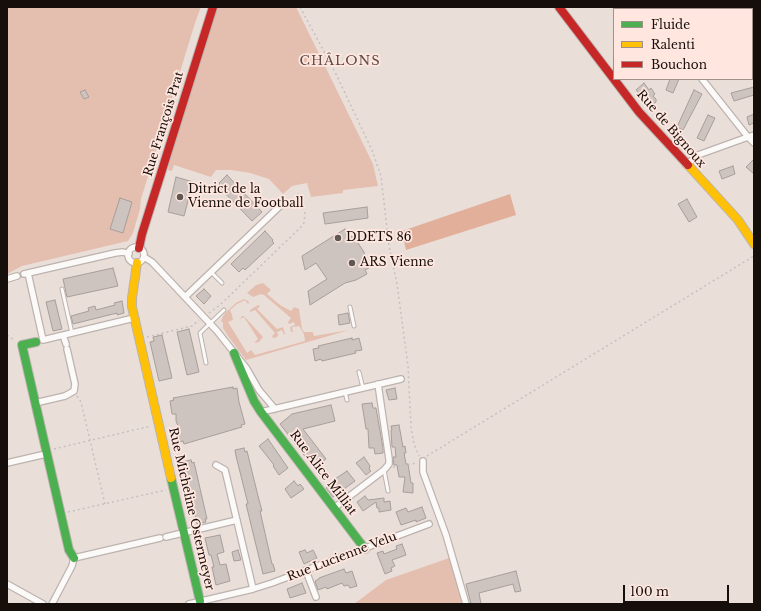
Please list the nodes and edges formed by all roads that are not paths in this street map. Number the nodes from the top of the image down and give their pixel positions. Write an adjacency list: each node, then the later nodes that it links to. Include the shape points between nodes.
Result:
1 (213, 7): 12 (street, Rue François Prat)
2 (559, 7): 3 (street, Rue de Bignoux)
3 (613, 78)
4 (615, 80): 9 (street, Rue de Bignoux)
5 (703, 80): 7 (street)
6 (754, 135): 7 (street)
7 (748, 137): 8 (street); 9 (street, via 698,155)
8 (754, 144)
9 (686, 165): 11 (street, Rue de Bignoux, via 738,220)
10 (281, 205): 16 (street)
11 (754, 244)
12 (139, 248): 13 (street, via 134,248); 14 (street)
13 (129, 254): 15 (street, via 131,260); 29 (street, via 115,252 26,274)
14 (144, 257): 15 (street); 21 (street, via 152,262)
15 (137, 263): 24 (street, Rue Micheline Ostermeyer, via 132,298)
16 (211, 272): 19 (lane); 21 (street)
17 (17, 276): 18 (street)
18 (7, 279)
19 (222, 283)
20 (62, 289): 27 (lane)
21 (185, 297): 25 (street)
22 (350, 307): 26 (lane)
23 (224, 310): 25 (lane)
24 (134, 318): 27 (street); 50 (street, Rue Micheline Ostermeyer)
25 (210, 323): 30 (street); 31 (lane, via 200,336)
26 (354, 326)
27 (72, 333): 28 (street)
28 (63, 335): 29 (street); 38 (street, via 75,384 74,391 66,396)
29 (39, 341): 38 (street, via 22,345)
30 (234, 353): 39 (street); 40 (street)
31 (206, 363)
32 (359, 372): 35 (lane)
33 (401, 378): 34 (street)
34 (378, 384): 35 (street); 45 (street, via 389,459)
35 (363, 388): 36 (street)
36 (345, 392): 37 (lane); 39 (street)
37 (347, 400)
38 (35, 403): 41 (street)
39 (275, 409): 40 (street)
40 (261, 412): 47 (street, Rue Alice Milliat)
41 (46, 452): 43 (street); 54 (street, via 69,550)
42 (423, 461): 63 (street, via 423,472 446,535)
43 (7, 463)
44 (216, 465): 48 (street, via 225,470)
45 (385, 469): 46 (lane); 47 (street)
46 (388, 491)
47 (334, 508): 53 (street, Rue Alice Milliat)
48 (237, 520): 50 (street); 57 (street)
49 (429, 524): 53 (street, Rue Lucienne Velu)
50 (184, 533): 51 (street); 59 (street, Rue Micheline Ostermeyer)
51 (166, 537)
52 (160, 538): 54 (street)
53 (365, 548): 55 (street, Rue Lucienne Velu)
54 (74, 558): 61 (street)
55 (306, 571): 57 (street, Rue Lucienne Velu); 58 (street)
56 (7, 584): 60 (street)
57 (254, 588): 59 (street, Rue Micheline Ostermeyer)
58 (316, 597)
59 (200, 602): 62 (street)
60 (43, 604)
61 (52, 604)
62 (189, 604)
63 (466, 604)

